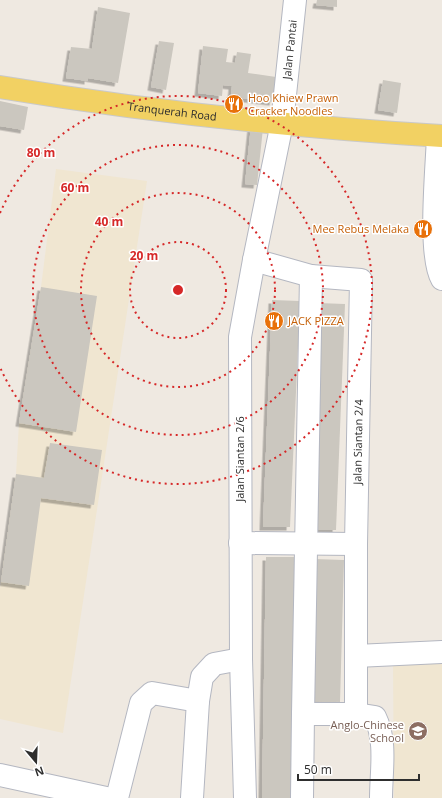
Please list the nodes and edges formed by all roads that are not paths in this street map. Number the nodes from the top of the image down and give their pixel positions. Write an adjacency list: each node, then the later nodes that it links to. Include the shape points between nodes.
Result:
1 (295, 0): 3 (street, Jalan Pantai)
2 (0, 87): 3 (main road, Tranquerah Road, via 91,102)
3 (282, 123): 4 (main road, Tranquerah Road); 5 (street, Jalan Siantan 2/6)
4 (440, 136): 7 (street, via 434,247)
5 (254, 260): 6 (street, Jalan Siantan 2/4); 8 (street, Jalan Siantan 2/6, via 240,337)
6 (311, 276): 9 (street); 10 (street, Jalan Siantan 2/4, via 361,280)
7 (442, 279)
8 (240, 543): 9 (street); 13 (street, Jalan Siantan 2/6)
9 (306, 543): 10 (street); 15 (street)
10 (356, 544): 12 (street, Jalan Siantan 2/4)
11 (442, 652): 12 (street)
12 (356, 656): 16 (street, Jalan Siantan 2/4)
13 (241, 659): 14 (street, via 214,664 202,677); 22 (street, Jalan Siantan 2/6)
14 (198, 701): 20 (street, via 152,693 140,703); 21 (street)
15 (303, 714): 16 (street); 23 (street)
16 (356, 714): 24 (street, via 375,717 380,726)
17 (0, 775): 18 (street)
18 (76, 795): 19 (street)
19 (106, 798)
20 (117, 798)
21 (192, 798)
22 (245, 798)
23 (302, 798)
24 (381, 798)

